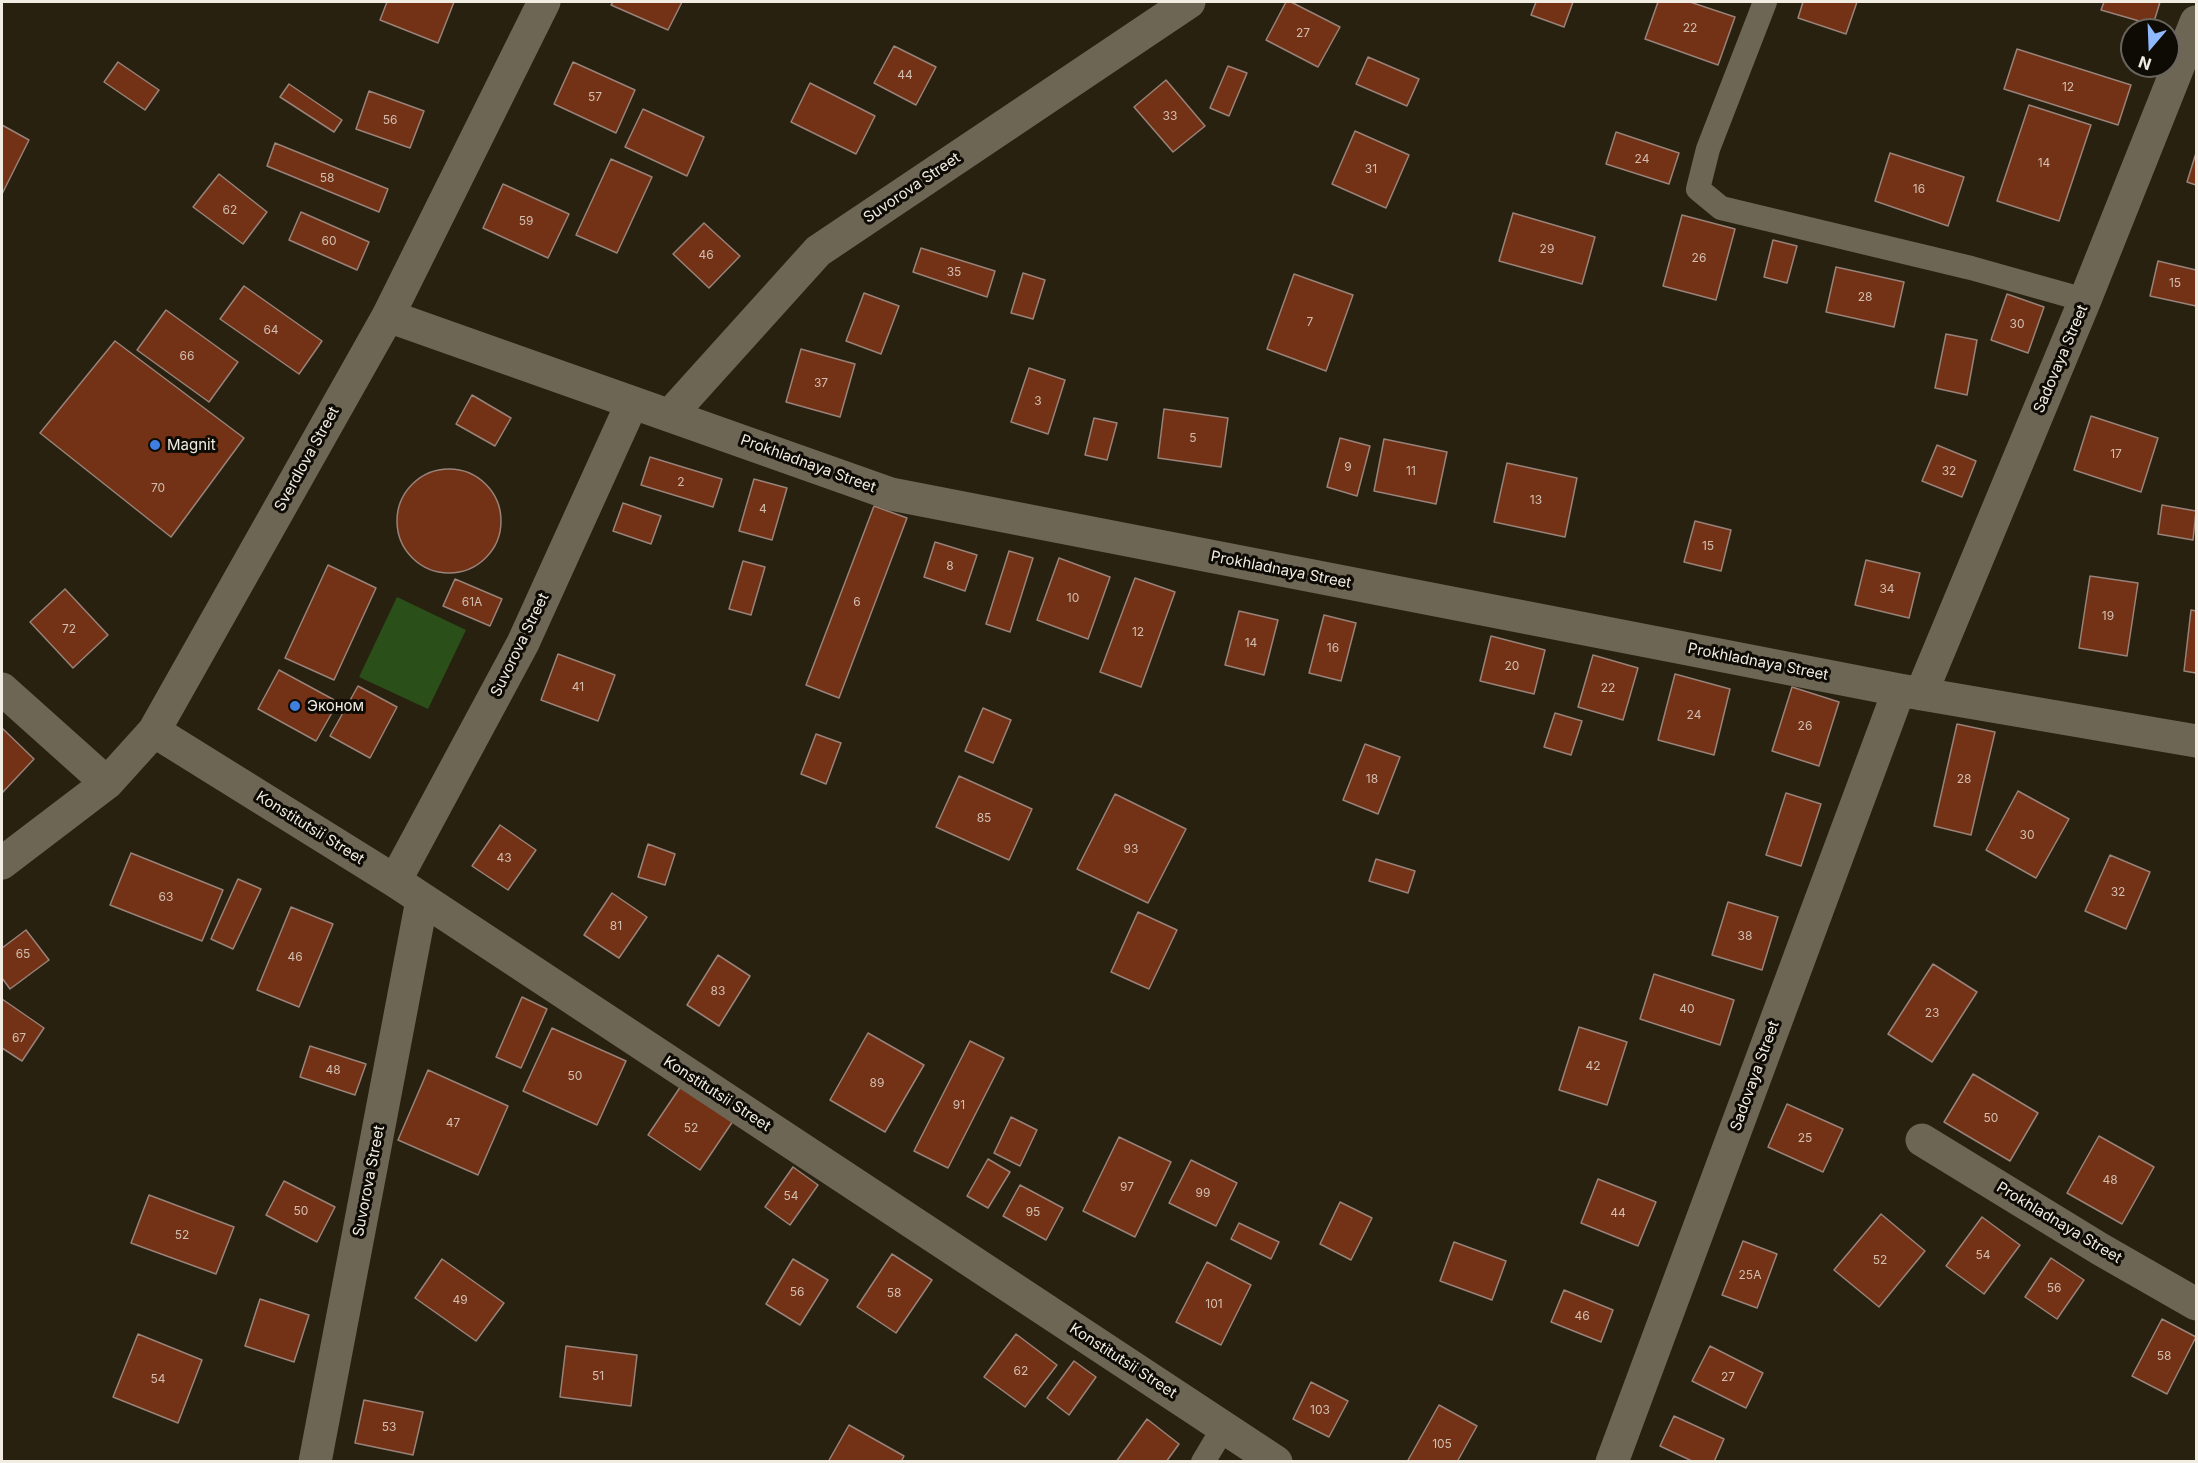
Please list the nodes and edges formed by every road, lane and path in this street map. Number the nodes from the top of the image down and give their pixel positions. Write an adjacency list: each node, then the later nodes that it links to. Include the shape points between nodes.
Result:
1 (544, 2): 6 (street, Sverdlova Street)
2 (1189, 2): 8 (street, Suvorova Street, via 818,251)
3 (1765, 2): 5 (lane, via 1708,149 1698,189 1721,208 1971,268)
4 (2196, 22): 5 (street, Sadovaya Street)
5 (2085, 300): 10 (street, Sadovaya Street)
6 (388, 316): 7 (street, Prokhladnaya Street); 11 (street, Sverdlova Street)
7 (632, 403): 8 (street, Prokhladnaya Street); 15 (street, Suvorova Street, via 523,644)
8 (670, 415): 10 (street, Prokhladnaya Street, via 891,494)
9 (2, 689): 13 (street)
10 (1910, 692): 12 (street, Prokhladnaya Street); 23 (street, Sadovaya Street)
11 (154, 731): 13 (street, Sverdlova Street); 15 (street, Konstitutsii Street)
12 (2196, 741)
13 (107, 783): 14 (street, Sverdlova Street)
14 (2, 863)
15 (395, 881): 16 (street, Konstitutsii Street)
16 (422, 900): 19 (street, Konstitutsii Street); 20 (street, Suvorova Street)
17 (1922, 1140): 18 (street, Prokhladnaya Street)
18 (2196, 1304)
19 (1224, 1427): 21 (lane); 22 (street, Konstitutsii Street)
20 (315, 1461)
21 (1203, 1461)
22 (1276, 1461)
23 (1612, 1461)

